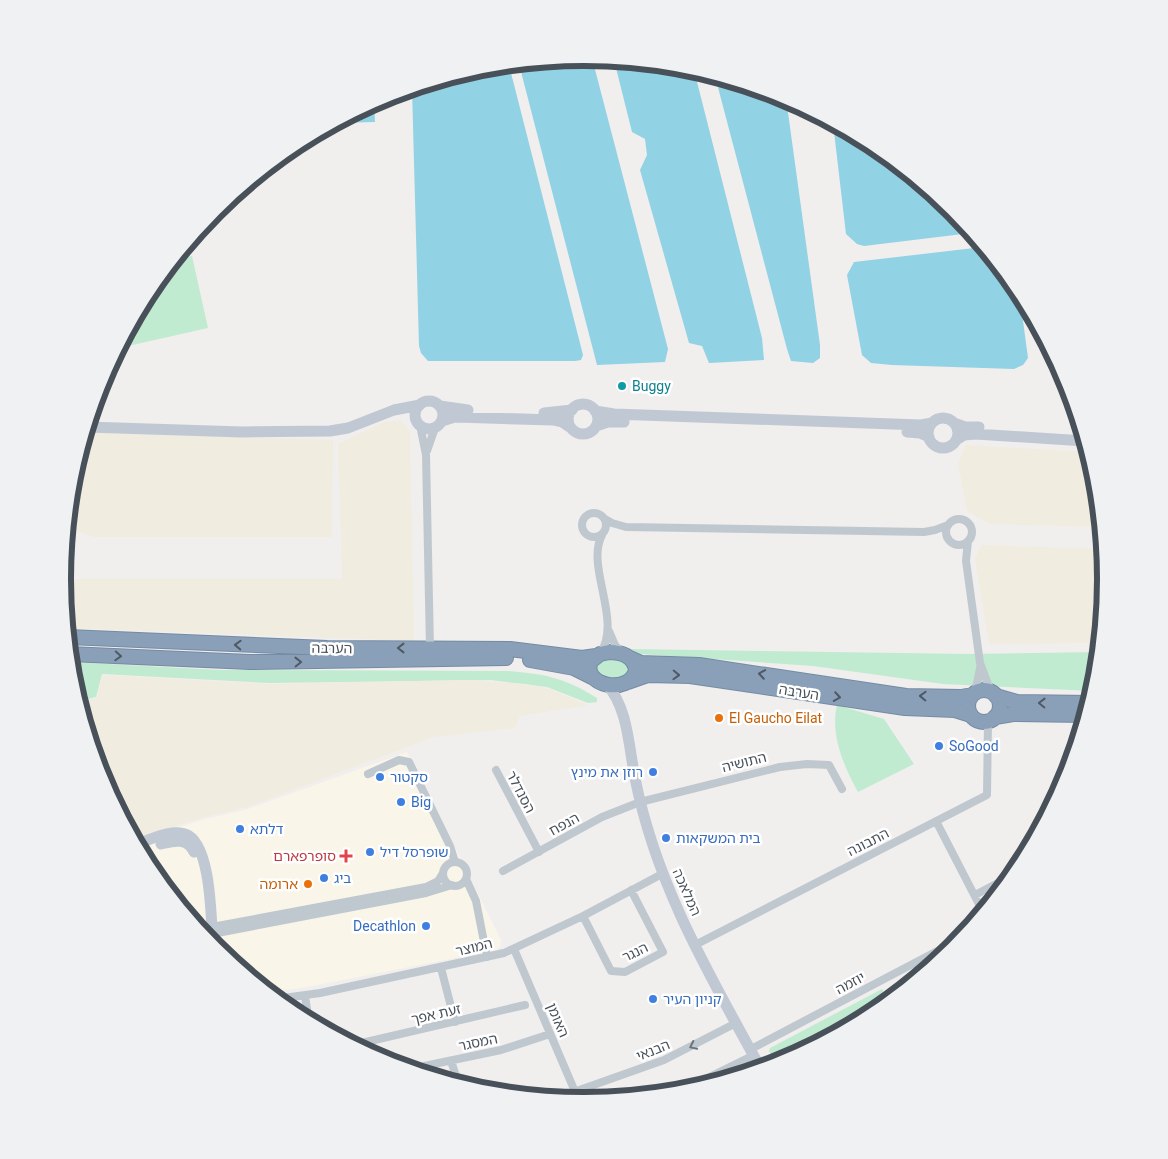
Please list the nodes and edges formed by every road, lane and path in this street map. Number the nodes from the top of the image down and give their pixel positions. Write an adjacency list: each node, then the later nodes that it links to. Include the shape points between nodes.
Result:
1 (420, 405): 2 (street, via 430,401); 5 (street); 6 (street, via 415,415)
2 (440, 406): 3 (street, via 455,410); 9 (street, via 443,412)
3 (572, 410): 4 (street, via 584,405); 12 (street, via 569,419)
4 (595, 411): 8 (street, via 624,415); 10 (street, via 598,417)
5 (390, 412): 6 (street, via 402,413); 11 (street, via 348,428 330,431)
6 (418, 423): 9 (street, via 426,428); 17 (street)
7 (954, 423): 8 (street, via 944,418); 13 (street, via 965,427); 15 (street, via 958,430)
8 (932, 424): 14 (street)
9 (438, 425): 12 (street, via 455,417 553,420); 17 (street)
10 (596, 426): 12 (street, via 584,434); 14 (street, via 623,422 916,432)
11 (94, 428)
12 (572, 428)
13 (1076, 434)
14 (929, 437): 15 (street, via 935,445 944,447)
15 (956, 440): 16 (street, via 976,434)
16 (1078, 441)
17 (426, 455): 31 (street)
18 (605, 519): 20 (street); 22 (street, via 607,524); 23 (street, via 596,513 586,516 582,528)
19 (948, 524): 21 (street); 24 (street); 25 (street, via 956,519 968,522 972,530)
20 (626, 527): 21 (street); 22 (street)
21 (924, 532): 24 (street)
22 (603, 533): 23 (street); 27 (street)
23 (590, 537): 27 (street)
24 (948, 540): 26 (street)
25 (968, 541): 26 (street); 28 (street)
26 (956, 545): 28 (street)
27 (597, 552): 29 (street)
28 (966, 561): 35 (street)
29 (608, 629): 33 (street, via 606,642); 34 (street, via 615,645)
30 (74, 637): 31 (highway, הערבה, one-way to 30, via 269,646)
31 (430, 648): 33 (highway, הערבה, via 518,650 582,658)
32 (76, 654): 36 (highway, הערבה, one-way to 36, via 244,662 516,659 574,668)
33 (598, 655): 34 (highway, via 609,652); 36 (highway, via 589,667)
34 (626, 656): 37 (highway, via 636,670); 39 (highway, הערבה, one-way to 34, via 961,697 906,696 699,665 641,663)
35 (980, 663): 39 (street, via 979,681); 40 (street)
36 (592, 677): 38 (highway)
37 (627, 682): 38 (highway); 42 (street, המלאכה); 43 (highway, הערבה, one-way to 43, via 648,675 690,676 905,708 955,710)
38 (607, 685): 42 (street, המלאכה)
39 (973, 694): 40 (highway, via 983,690); 43 (highway, via 968,708)
40 (994, 694): 41 (highway, one-way to 40, via 1016,702); 45 (highway, via 1000,706)
41 (1082, 703)
42 (622, 714): 49 (street, המלאכה)
43 (971, 715): 45 (highway, via 976,720)
44 (1079, 715): 45 (highway, via 1013,714)
45 (991, 719): 50 (street, התבונה, via 987,795)
46 (496, 770): 53 (street, הסנדלר)
47 (368, 774): 54 (street, via 404,759 411,766)
48 (842, 790): 49 (street, התושיה, via 829,765 797,764)
49 (640, 802): 53 (street, הנפח, via 607,814); 57 (street, המלאכה)
50 (936, 821): 63 (street); 67 (street, התבונה)
51 (143, 842): 58 (street, via 175,833 188,835 201,851)
52 (147, 848): 58 (street, via 173,841 186,842)
53 (539, 852): 55 (street, הנפח)
54 (455, 862): 56 (street, via 448,865); 59 (street, via 466,868)
55 (503, 872)
56 (443, 873): 61 (street); 66 (street, via 438,881 426,887)
57 (662, 874): 62 (street, המוצר); 67 (street, המלאכה)
58 (207, 879): 66 (street)
59 (466, 879): 61 (street, via 461,884); 70 (street, via 476,901)
60 (998, 882): 63 (street)
61 (452, 885): 66 (street, via 426,893)
62 (631, 890): 65 (street, המוצר); 65 (street, הנגר, via 663,952 625,972 611,971)
63 (974, 895): 64 (street)
64 (980, 906)
65 (583, 916): 68 (street, המוצר)
66 (212, 931)
67 (695, 945): 77 (street, המלאכה)
68 (514, 949): 70 (street, המוצר); 78 (street, האומן)
69 (936, 952): 80 (street, יוזמה)
70 (488, 957): 71 (street, המוצר)
71 (441, 968): 72 (street, המוצר); 76 (street)
72 (305, 996): 73 (street, המוצר); 75 (street)
73 (287, 998)
74 (525, 1005): 76 (street, זעת אפך)
75 (307, 1011)
76 (455, 1022): 79 (street, זעת אפך)
77 (736, 1023): 80 (street, המלאכה); 86 (street, הבנאי, one-way to 86, via 664,1060)
78 (550, 1034): 81 (street, המסגר, via 509,1048); 86 (street, האומן)
79 (363, 1043)
80 (752, 1052): 82 (street, המלאכה); 85 (street, יוזמה)
81 (451, 1061): 83 (street, המסגר); 84 (street)
82 (758, 1063)
83 (423, 1067)
84 (456, 1076)
85 (704, 1078)
86 (575, 1092)

